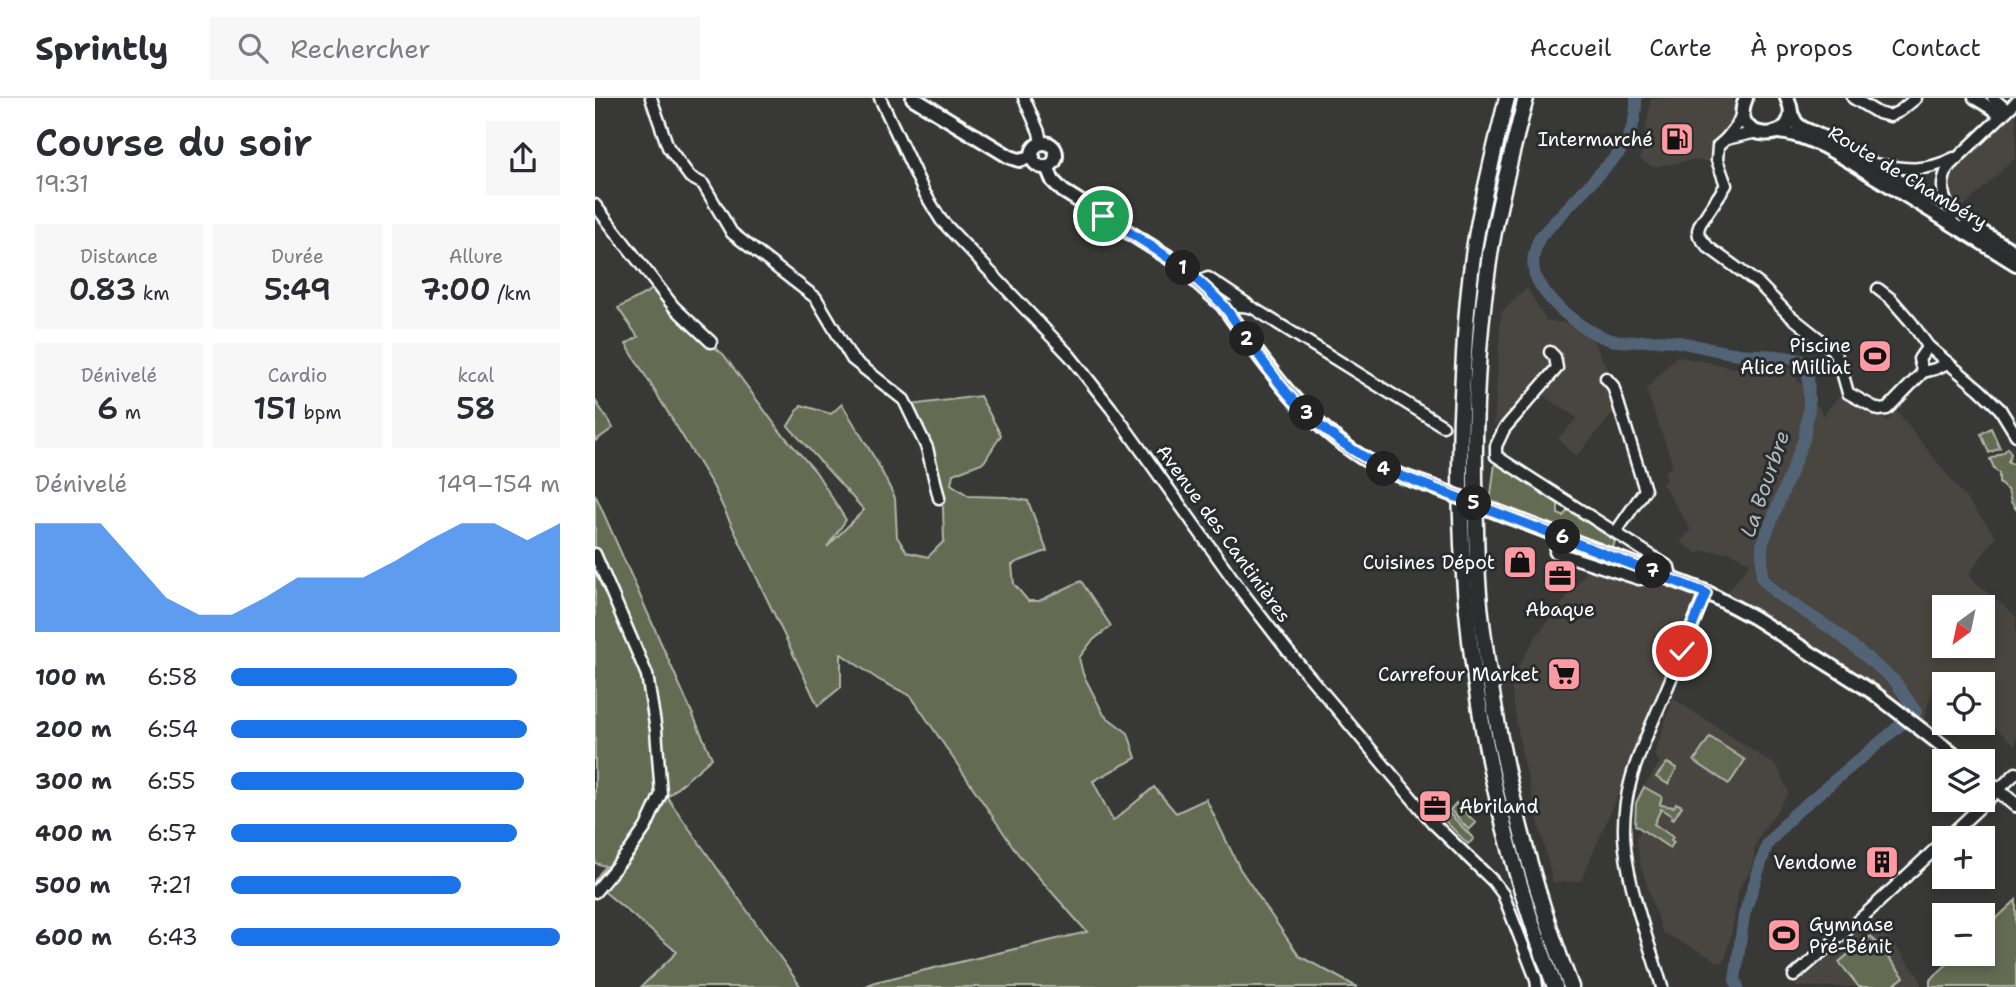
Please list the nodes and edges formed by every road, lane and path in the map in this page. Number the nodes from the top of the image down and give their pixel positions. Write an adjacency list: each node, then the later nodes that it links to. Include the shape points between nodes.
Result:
1 (651, 98): 40 (street, via 669,147 690,177 703,184 732,233 816,298 852,359 904,400 927,448)
2 (880, 98): 55 (street, Avenue des Cantinières, via 941,220 1070,356 1287,650 1432,822 1503,894)
3 (913, 98): 20 (main road, via 1010,158)
4 (1024, 98): 18 (street)
5 (1507, 98): 56 (highway, via 1475,244 1465,332 1459,424 1460,524 1478,710 1494,790)
6 (1526, 98): 57 (highway, via 1491,249 1475,423 1476,525 1482,621 1510,789)
7 (1853, 98): 8 (street, via 1890,116)
8 (1916, 98)
9 (1974, 98): 14 (street)
10 (1993, 98): 14 (street)
11 (2016, 102): 14 (street)
12 (1743, 103): 15 (main road, via 1744,120); 17 (street, via 1737,125)
13 (1789, 103): 16 (main road, via 1787,124); 21 (main road, Route de Chambéry, via 1802,128)
14 (2004, 114): 19 (street)
15 (1756, 132): 16 (main road, Route de Chambéry); 17 (street)
16 (1778, 132): 26 (main road, Route de Chambéry, via 1805,138 1842,157)
17 (1725, 139): 36 (street, via 1718,146 1717,160 1726,186 1697,230 1708,247 1759,284 1832,349 1848,393 1879,410 1887,409)
18 (1041, 144): 20 (main road, via 1033,150); 22 (main road, via 1056,151 1055,162)
19 (1961, 155): 21 (street, via 1925,169); 24 (street, via 1943,180 1945,199)
20 (1033, 157): 22 (main road, via 1038,165)
21 (1871, 164): 24 (main road, Route de Chambéry)
22 (1047, 167): 27 (main road, via 1063,191 1173,260)
23 (595, 205): 32 (street, via 674,307)
24 (1954, 215): 25 (main road, Route de Chambéry)
25 (2016, 253)
26 (2016, 264)
27 (1198, 281): 29 (main road); 30 (street, via 1208,278)
28 (1878, 289): 33 (street)
29 (1223, 305): 30 (street); 31 (main road)
30 (1253, 308): 31 (street, via 1243,311); 38 (street)
31 (1239, 328): 44 (main road, bridge, via 1298,405 1365,459)
32 (711, 342)
33 (1928, 346): 35 (street); 36 (street, via 1919,359)
34 (1550, 352): 41 (street, via 1557,368 1504,429 1496,456)
35 (1948, 363): 36 (street); 39 (street, via 2000,409)
36 (1923, 372)
37 (1606, 378): 41 (street, via 1613,386 1645,490)
38 (1443, 426)
39 (2016, 435)
40 (939, 498)
41 (1616, 532): 45 (street, via 1669,567)
42 (1555, 552): 44 (street, via 1639,579)
43 (595, 554): 53 (street, via 647,675 661,794 646,827)
44 (1654, 572): 45 (main road)
45 (1671, 578): 46 (main road)
46 (1706, 593): 47 (main road, via 1874,693); 58 (street, via 1627,789 1628,868)
47 (1947, 749)
48 (2016, 773): 49 (street)
49 (1997, 790): 50 (main road); 51 (street)
50 (2016, 805)
51 (1959, 826)
52 (1932, 851): 54 (street)
53 (595, 892)
54 (1794, 976)
55 (1537, 987)
56 (1555, 987)
57 (1571, 987)
58 (1662, 987)

